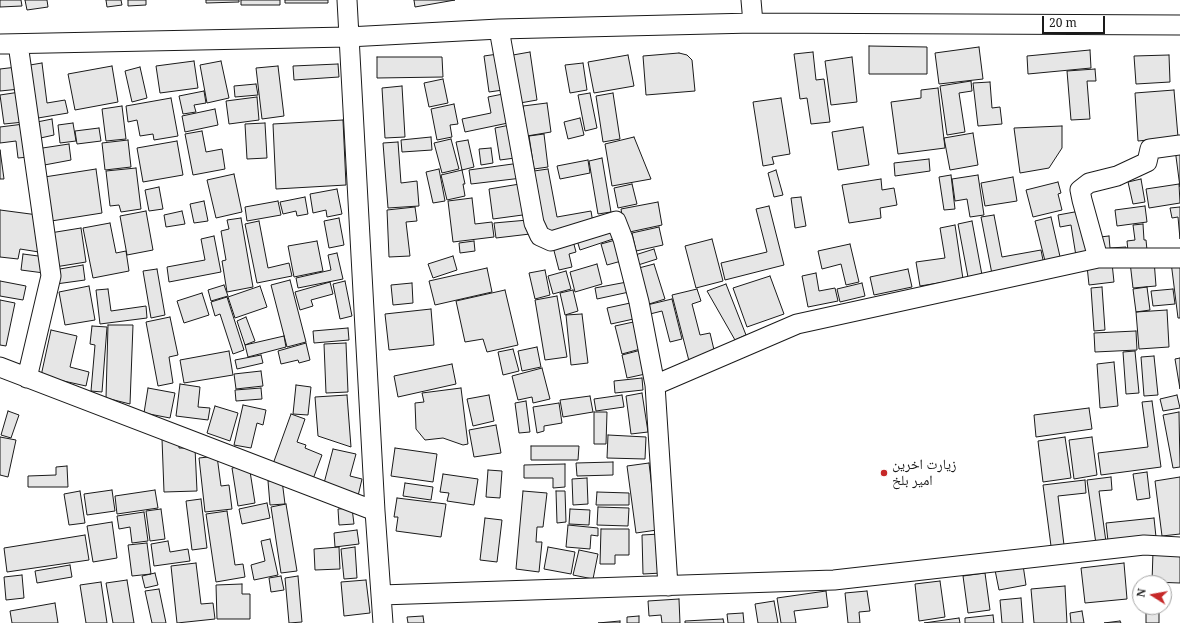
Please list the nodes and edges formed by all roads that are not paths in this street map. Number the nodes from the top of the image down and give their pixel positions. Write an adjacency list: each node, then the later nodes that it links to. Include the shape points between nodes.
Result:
1 (347, 0): 6 (street)
2 (751, 0): 3 (street)
3 (752, 23): 4 (street); 5 (street)
4 (1180, 25)
5 (499, 29): 6 (street); 13 (street, via 537,230 540,236 551,241 616,221 624,239 639,302)
6 (348, 37): 7 (street); 14 (street)
7 (9, 44): 12 (street, via 51,276)
8 (1180, 145): 9 (street, via 1150,149 1147,162 1117,176 1089,183 1080,190)
9 (1098, 258): 10 (street); 13 (street, via 797,324)
10 (1180, 258)
11 (0, 367): 12 (street)
12 (27, 378): 14 (street)
13 (655, 385): 16 (street)
14 (375, 511): 17 (street)
15 (1180, 547): 16 (street, via 1144,545 834,580)
16 (668, 586): 17 (street)
17 (381, 595): 18 (street)
18 (383, 623)

